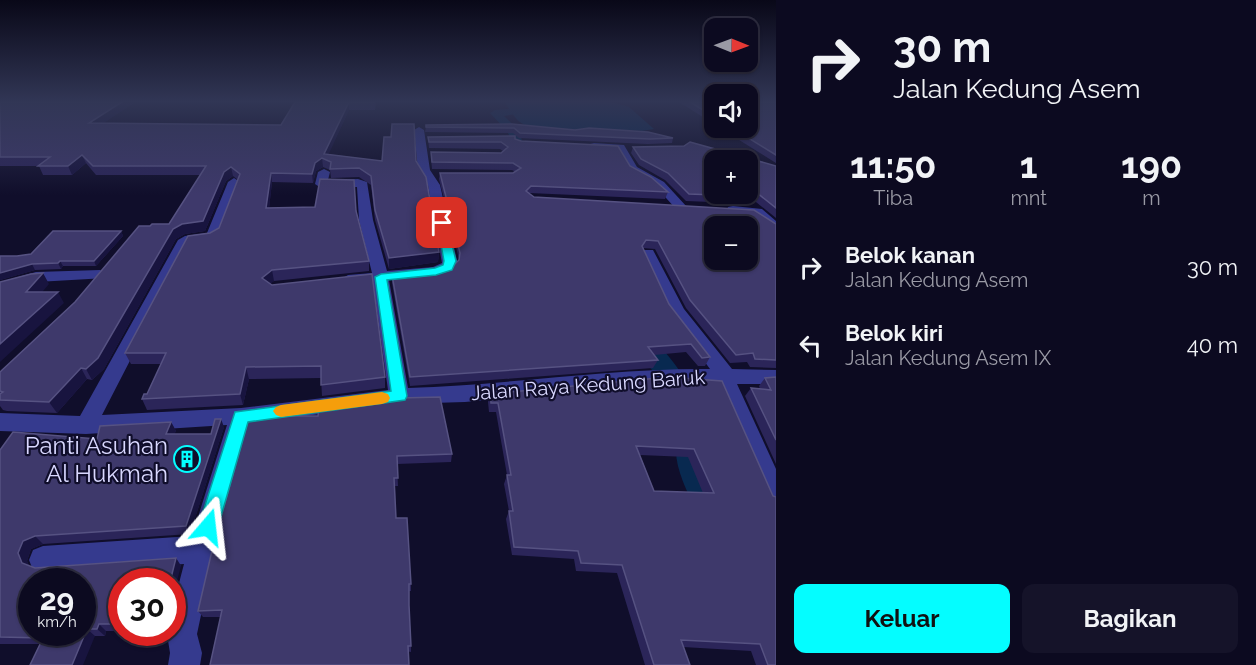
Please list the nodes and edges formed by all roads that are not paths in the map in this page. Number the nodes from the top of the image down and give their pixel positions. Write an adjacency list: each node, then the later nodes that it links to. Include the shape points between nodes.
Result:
1 (423, 135): 11 (street, via 427,153 424,171 433,174 450,265 436,271)
2 (585, 146): 6 (street, via 625,148 633,170 661,184 686,207)
3 (324, 172): 11 (street, via 321,184 363,184 371,245)
4 (234, 182): 20 (street, via 212,237 185,240)
5 (747, 204): 8 (street)
6 (658, 206)
7 (723, 209): 8 (street)
8 (754, 211): 9 (street)
9 (776, 228)
10 (648, 253): 15 (street, via 676,311)
11 (381, 277): 12 (street); 17 (street)
12 (334, 281)
13 (0, 287): 14 (street, via 36,277 105,269)
14 (86, 291)
15 (725, 375): 16 (street, Jalan Raya Kedung Baruk); 17 (street, Jalan Raya Kedung Baruk); 21 (street, via 729,393)
16 (776, 377)
17 (399, 396): 18 (street, Jalan Raya Kedung Baruk)
18 (241, 416): 20 (street, Jalan Raya Kedung Baruk); 22 (street)
19 (0, 422): 20 (street, Jalan Raya Kedung Baruk)
20 (86, 425)
21 (776, 495)
22 (201, 549): 23 (street); 24 (street, via 182,634)
23 (43, 560)
24 (184, 665)

